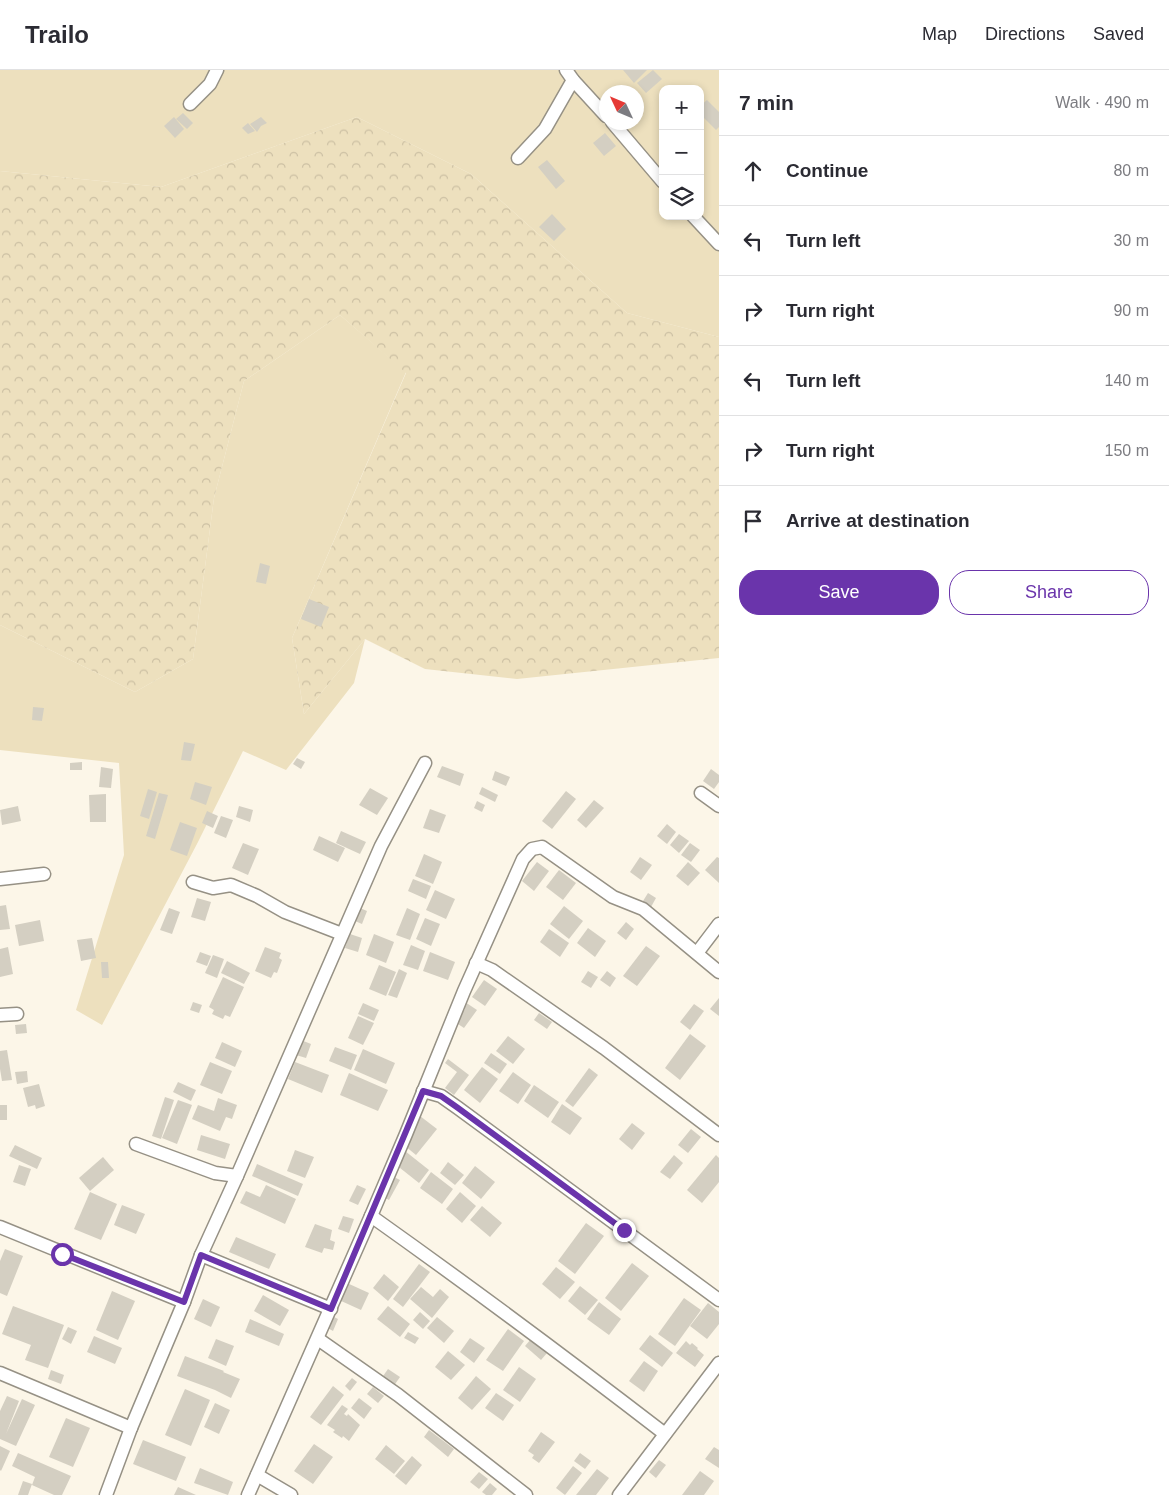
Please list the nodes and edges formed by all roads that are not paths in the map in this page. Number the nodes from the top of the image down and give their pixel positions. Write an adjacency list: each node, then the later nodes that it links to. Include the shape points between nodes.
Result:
1 (217, 70): 3 (street, via 210,84)
2 (570, 75): 4 (street); 6 (street, via 545,129)
3 (190, 104)
4 (599, 108)
5 (619, 130): 7 (street)
6 (518, 158)
7 (659, 177)
8 (696, 220): 9 (street)
9 (719, 244)
10 (425, 763): 17 (street, via 381,846)
11 (701, 793): 12 (street)
12 (719, 806)
13 (44, 874): 14 (street)
14 (0, 879)
15 (193, 882): 17 (street, via 213,888 231,885 285,912)
16 (719, 924): 18 (street)
17 (342, 934): 26 (street)
18 (697, 953): 19 (street, via 643,909 613,897 542,846 532,848 523,859); 20 (street)
19 (476, 963): 23 (street); 24 (street, via 492,970 604,1048)
20 (719, 972)
21 (17, 1014): 22 (street)
22 (0, 1016)
23 (423, 1091): 27 (street); 30 (street, via 441,1096 458,1108)
24 (719, 1135)
25 (136, 1144): 26 (street, via 215,1173)
26 (237, 1176): 29 (street)
27 (371, 1216): 32 (street); 37 (street)
28 (0, 1227): 31 (street)
29 (201, 1255): 31 (street); 32 (street)
30 (719, 1300)
31 (184, 1302): 36 (street)
32 (331, 1309): 33 (street)
33 (318, 1339): 38 (street); 42 (street)
34 (719, 1363): 37 (street)
35 (0, 1373): 36 (street)
36 (131, 1428): 39 (street)
37 (665, 1434): 43 (street)
38 (257, 1475): 40 (street); 41 (street)
39 (106, 1495)
40 (248, 1495)
41 (291, 1495)
42 (526, 1495)
43 (619, 1495)

